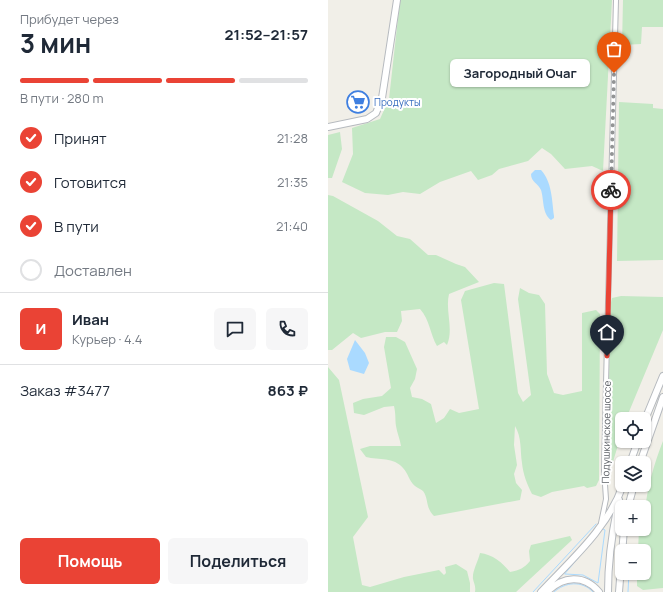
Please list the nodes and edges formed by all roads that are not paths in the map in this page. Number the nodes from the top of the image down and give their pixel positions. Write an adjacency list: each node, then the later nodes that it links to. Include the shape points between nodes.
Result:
1 (397, 0): 3 (main road, via 382,98 376,113 367,119)
2 (616, 0): 10 (street, Подушкинское шоссе, via 604,470 606,499)
3 (328, 128)
4 (663, 376): 6 (main road)
5 (663, 397): 7 (main road)
6 (648, 412)
7 (642, 456)
8 (620, 492): 10 (main road)
9 (621, 492): 15 (main road, Подушкинское шоссе, via 612,534)
10 (600, 527): 12 (main road)
11 (623, 536): 16 (main road)
12 (541, 592)
13 (548, 592): 14 (main road, via 558,583 572,579 588,582)
14 (599, 592)
15 (608, 592)
16 (619, 592)

